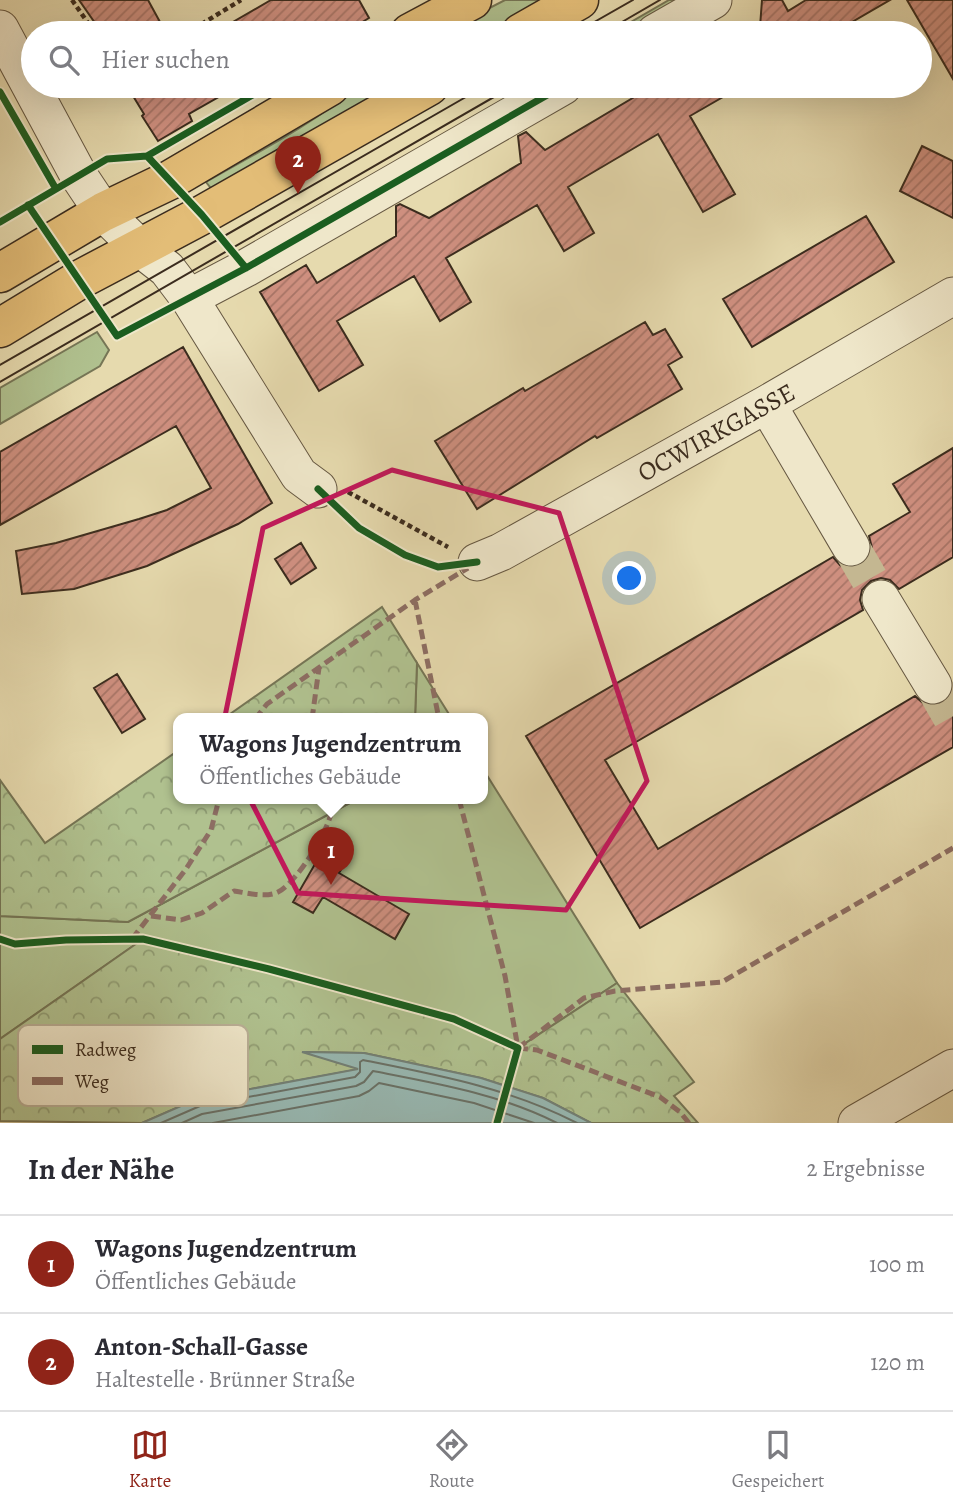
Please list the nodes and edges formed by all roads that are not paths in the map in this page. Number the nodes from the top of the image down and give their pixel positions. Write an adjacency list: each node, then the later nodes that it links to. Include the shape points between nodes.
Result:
1 (472, 0): 4 (main road)
2 (579, 0): 5 (main road)
3 (713, 0): 6 (street)
4 (433, 21)
5 (542, 21)
6 (676, 21)
7 (0, 29): 8 (street)
8 (21, 68)
9 (37, 98): 13 (street)
10 (310, 98): 13 (main road, via 170,180)
11 (408, 98): 14 (main road)
12 (542, 98): 17 (street)
13 (103, 212): 14 (street); 15 (main road)
14 (140, 248): 17 (street, via 167,269); 18 (main road)
15 (0, 273)
16 (953, 296): 19 (street, OCWIRKGASSE)
17 (190, 298): 20 (street, via 299,475)
18 (0, 328)
19 (767, 404): 21 (street); 22 (street, OCWIRKGASSE)
20 (318, 489)
21 (851, 547)
22 (477, 562)
23 (881, 599): 24 (street)
24 (933, 685)
25 (953, 1068): 26 (street)
26 (857, 1123)

